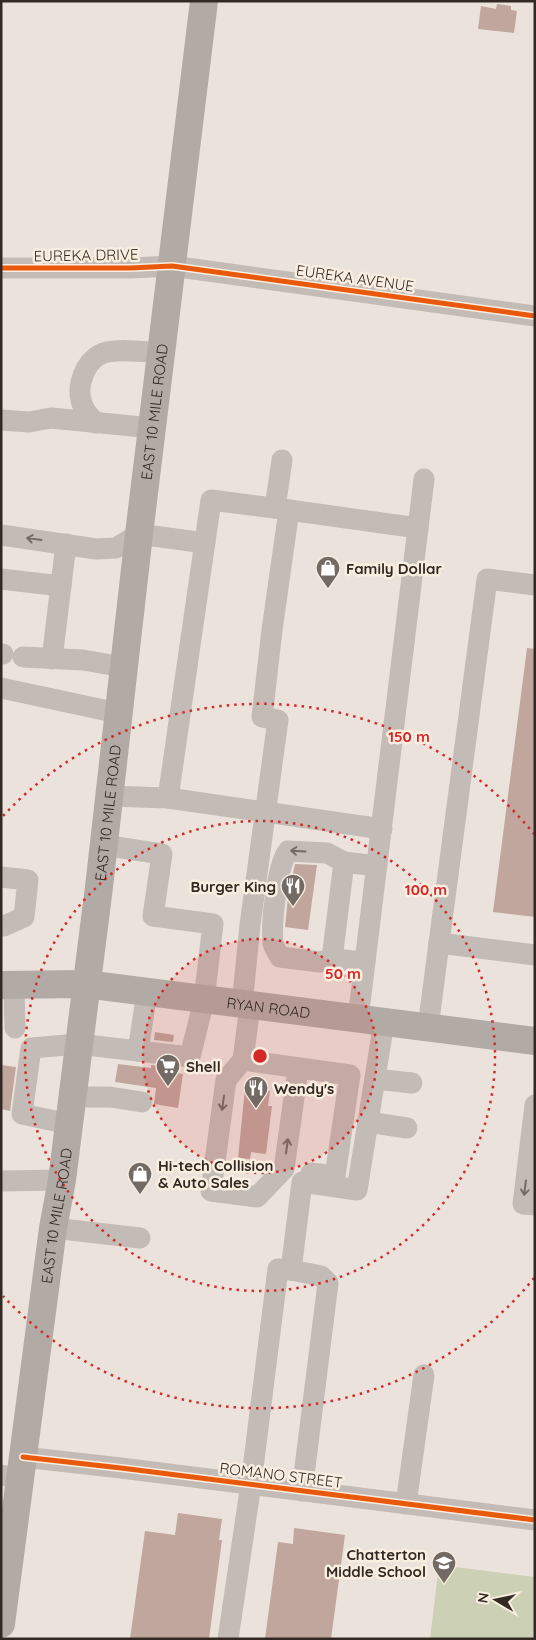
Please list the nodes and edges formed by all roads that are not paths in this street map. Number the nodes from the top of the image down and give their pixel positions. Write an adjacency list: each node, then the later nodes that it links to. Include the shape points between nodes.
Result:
1 (204, 1): 2 (main road, EAST 10 MILE ROAD)
2 (172, 266): 3 (street, EUREKA DRIVE); 4 (street, EUREKA AVENUE); 5 (main road, EAST 10 MILE ROAD)
3 (1, 268)
4 (535, 316)
5 (161, 353): 7 (street, via 120,350 99,354 85,369 80,399 86,413); 8 (main road, EAST 10 MILE ROAD)
6 (1, 420): 7 (street, via 28,422 51,418)
7 (96, 423): 8 (street)
8 (152, 428): 13 (main road, EAST 10 MILE ROAD)
9 (282, 460): 11 (street)
10 (424, 479): 12 (street)
11 (282, 509): 12 (street); 15 (street, via 211,500); 27 (street, via 262,717 278,720)
12 (418, 528): 28 (street)
13 (139, 534): 15 (street); 16 (street, via 116,548 96,549); 22 (main road, EAST 10 MILE ROAD)
14 (1, 535): 16 (street, one-way to 14)
15 (205, 543): 26 (street)
16 (66, 544): 18 (street)
17 (1, 579): 18 (street)
18 (61, 586): 21 (street)
19 (535, 586): 34 (street, via 487,579)
20 (9, 655): 21 (street)
21 (52, 658): 22 (street)
22 (124, 667): 24 (main road, EAST 10 MILE ROAD)
23 (1, 688): 24 (street)
24 (118, 713): 25 (main road, EAST 10 MILE ROAD)
25 (109, 796): 26 (street); 29 (main road, EAST 10 MILE ROAD)
26 (168, 798): 27 (street)
27 (266, 812): 28 (street); 42 (street, via 250,925)
28 (382, 829): 31 (street)
29 (103, 846): 38 (main road, EAST 10 MILE ROAD); 41 (street, via 162,854 153,916 213,924)
30 (344, 862): 31 (street); 36 (street); 36 (street, one-way to 36, via 327,853 288,851 282,859 275,904 273,945 280,957 320,962)
31 (377, 866): 37 (street)
32 (1, 877): 33 (street, via 28,880 24,917)
33 (1, 926)
34 (439, 944): 35 (street); 45 (street)
35 (535, 955)
36 (332, 959): 37 (street)
37 (366, 962): 43 (street)
38 (85, 984): 39 (main road, RYAN ROAD); 40 (main road, RYAN ROAD); 47 (main road, EAST 10 MILE ROAD)
39 (8, 985): 44 (street)
40 (147, 992): 41 (main road, RYAN ROAD); 49 (street)
41 (204, 1000): 42 (main road, RYAN ROAD); 49 (street, via 190,1057)
42 (246, 1005): 43 (main road, RYAN ROAD); 50 (street)
43 (371, 1021): 45 (main road, RYAN ROAD); 52 (street)
44 (8, 1027): 48 (street)
45 (428, 1028): 46 (main road, RYAN ROAD)
46 (535, 1041)
47 (78, 1044): 48 (street); 49 (street); 54 (main road, EAST 10 MILE ROAD)
48 (31, 1048): 58 (street, via 22,1114)
49 (138, 1051)
50 (243, 1060): 51 (street); 60 (street, one-way to 60, via 226,1080 211,1191 257,1197)
51 (298, 1069): 60 (street, one-way to 51); 60 (street, via 350,1075 335,1176)
52 (375, 1078): 53 (street); 57 (street)
53 (412, 1083)
54 (72, 1097): 55 (street, via 110,1097); 58 (main road, EAST 10 MILE ROAD)
55 (142, 1102)
56 (535, 1105): 63 (street, one-way to 63, via 523,1204)
57 (368, 1122): 59 (street); 66 (street, via 356,1190 302,1182)
58 (68, 1124): 62 (main road, EAST 10 MILE ROAD)
59 (407, 1128)
60 (284, 1169)
61 (1, 1180): 62 (street)
62 (62, 1180): 64 (main road, EAST 10 MILE ROAD)
63 (535, 1205)
64 (53, 1228): 65 (street); 68 (main road, EAST 10 MILE ROAD)
65 (140, 1238)
66 (291, 1270): 69 (street, via 278,1268); 70 (street, via 321,1276 328,1283)
67 (424, 1375): 71 (street)
68 (15, 1470): 69 (street, ROMANO STREET); 73 (main road, EAST 10 MILE ROAD)
69 (251, 1484): 70 (street, ROMANO STREET); 75 (street)
70 (302, 1491): 71 (street, ROMANO STREET)
71 (406, 1504): 72 (street, ROMANO STREET)
72 (535, 1520)
73 (6, 1550): 74 (main road, EAST 10 MILE ROAD)
74 (1, 1624)
75 (228, 1639)

